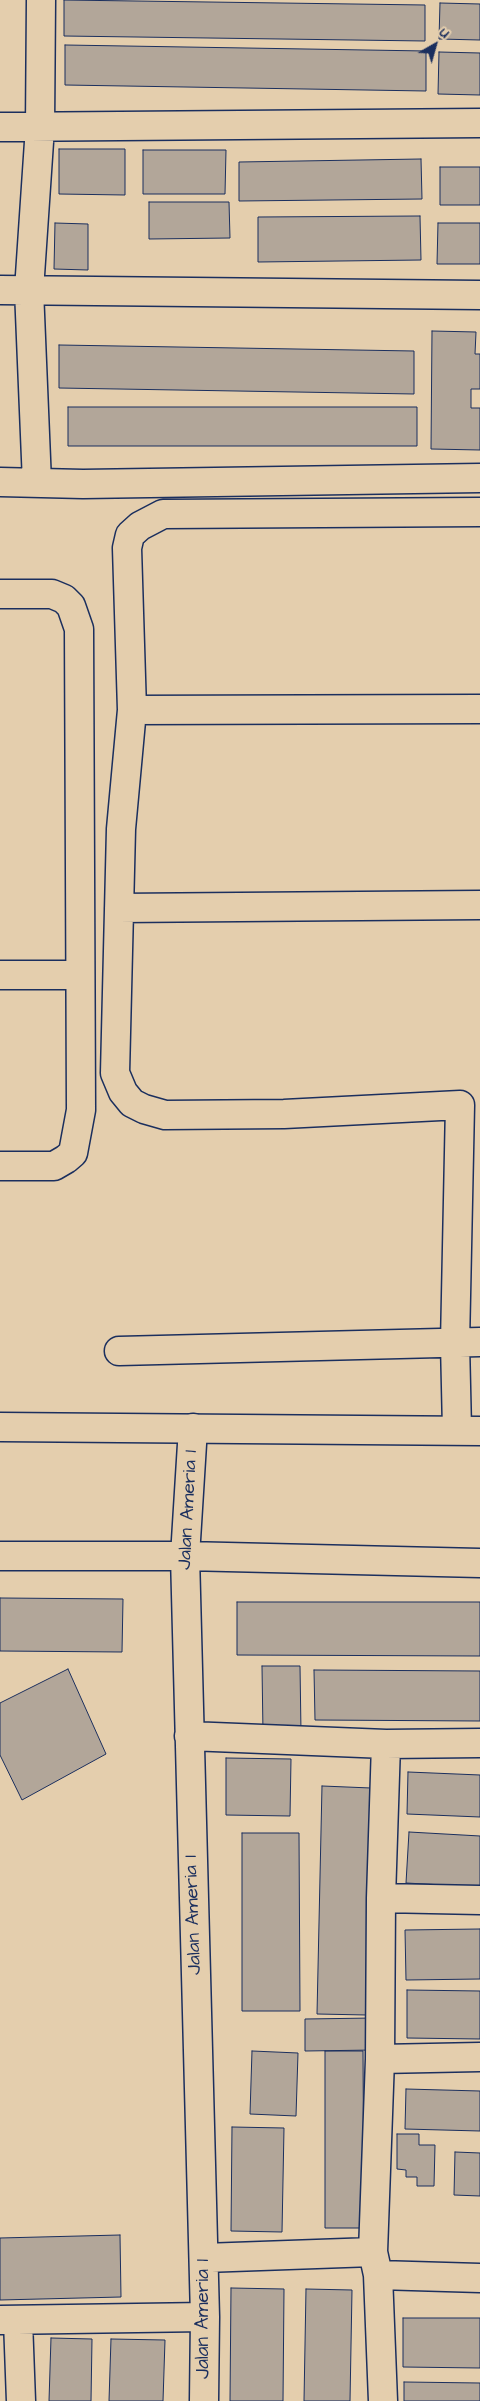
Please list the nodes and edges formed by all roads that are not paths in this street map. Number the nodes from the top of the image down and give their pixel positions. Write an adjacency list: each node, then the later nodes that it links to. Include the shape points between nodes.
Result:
1 (41, 0): 4 (street)
2 (480, 123): 4 (street)
3 (0, 127): 4 (street)
4 (40, 127): 6 (street)
5 (0, 290): 6 (street)
6 (29, 290): 7 (street); 10 (street)
7 (480, 295)
8 (480, 478): 10 (street)
9 (0, 482): 10 (street)
10 (37, 483)
11 (480, 512): 14 (street, via 163,514 151,520 130,535 127,548)
12 (0, 594): 18 (street, via 52,594 64,599 71,606 78,629)
13 (480, 708): 14 (street)
14 (132, 710): 16 (street, via 121,829)
15 (480, 905): 16 (street)
16 (118, 908): 19 (street, via 115,1072 123,1092 132,1103 165,1115 284,1114)
17 (0, 974): 18 (street)
18 (80, 975): 20 (street, via 81,1110 73,1153 54,1166)
19 (470, 1105): 21 (street)
20 (0, 1166)
21 (467, 1342): 22 (street); 25 (street)
22 (119, 1351)
23 (0, 1427): 24 (street)
24 (193, 1428): 25 (street); 27 (street, Jalan Ameria 1)
25 (468, 1430)
26 (0, 1556): 27 (street)
27 (186, 1556): 28 (street); 29 (street, Jalan Ameria 1)
28 (480, 1563)
29 (189, 1736): 31 (street); 36 (street, Jalan Ameria 1)
30 (480, 1743): 31 (street)
31 (386, 1744): 32 (street)
32 (381, 1898): 33 (street); 35 (street)
33 (480, 1900)
34 (480, 2057): 35 (street)
35 (380, 2059): 37 (street)
36 (204, 2258): 37 (street); 39 (street, Jalan Ameria 1)
37 (376, 2264): 38 (street); 43 (street)
38 (480, 2278)
39 (205, 2318): 40 (street); 42 (street, Jalan Ameria 1)
40 (9, 2320): 41 (street)
41 (20, 2401)
42 (204, 2401)
43 (383, 2401)

